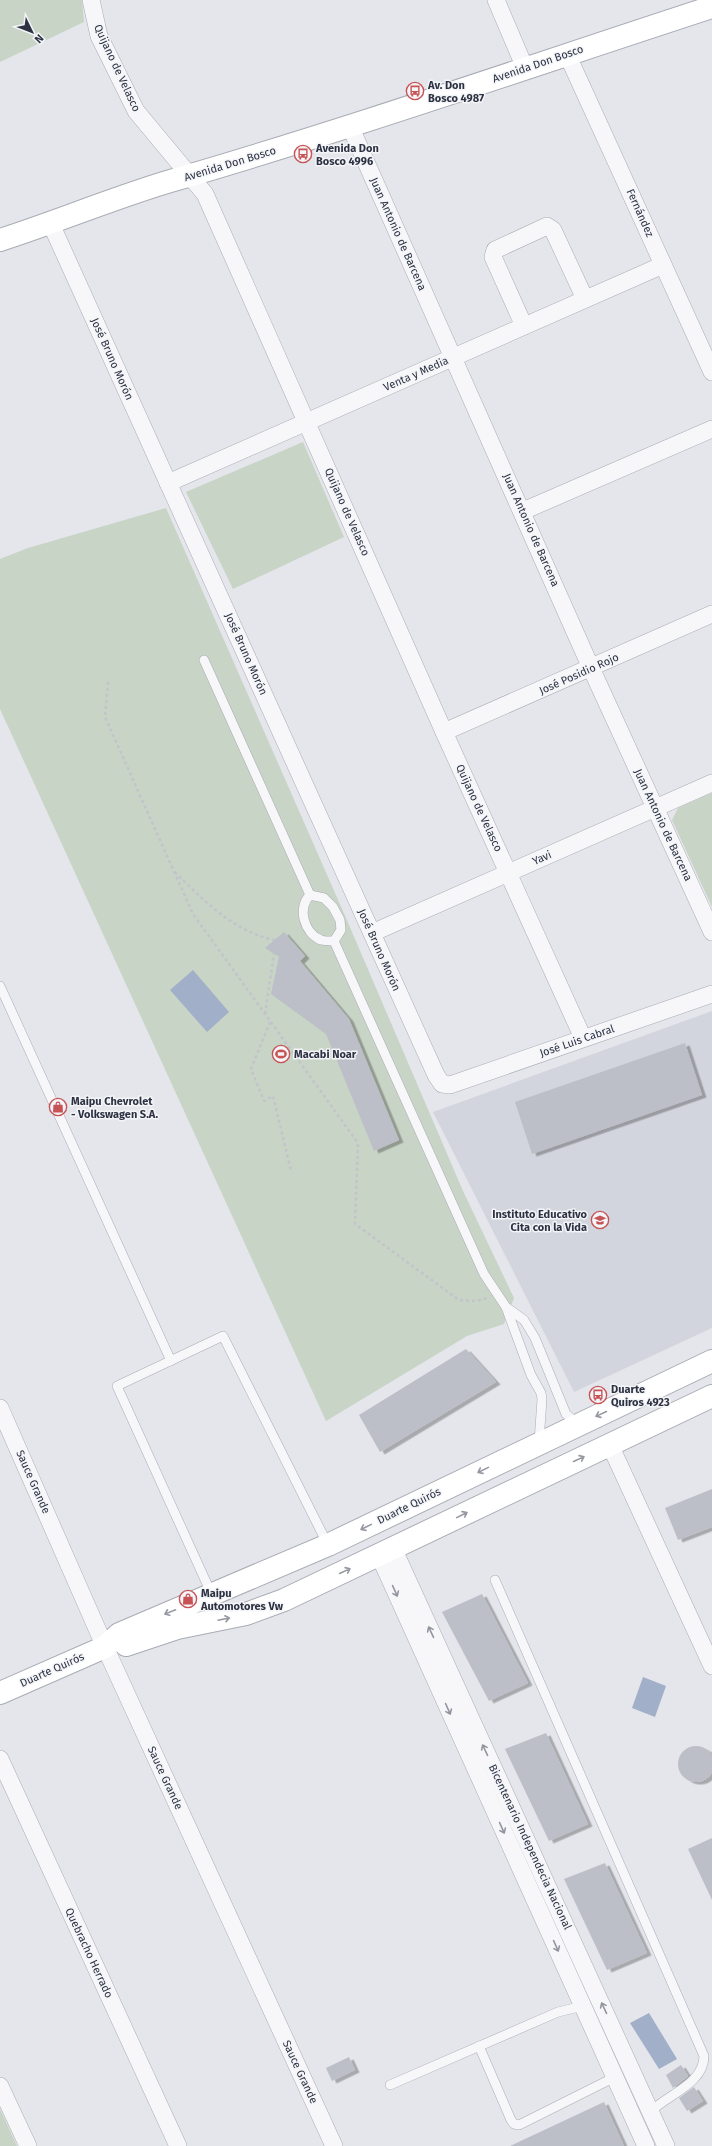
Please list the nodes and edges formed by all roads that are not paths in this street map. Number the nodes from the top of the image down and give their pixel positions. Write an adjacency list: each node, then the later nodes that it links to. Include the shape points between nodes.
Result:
1 (91, 0): 7 (street, Quijano de Velasco, via 99,36 136,111)
2 (496, 0): 5 (street)
3 (712, 7): 4 (main road, Avenida Don Bosco)
4 (567, 54): 5 (main road, Avenida Don Bosco); 10 (street, Fernández)
5 (525, 68): 6 (main road, Avenida Don Bosco)
6 (350, 126): 7 (main road, Avenida Don Bosco); 13 (street, Juan Antonio de Barcena)
7 (192, 176): 8 (main road, Avenida Don Bosco); 15 (street, Quijano de Velasco, via 205,194)
8 (51, 224): 9 (main road, Avenida Don Bosco); 17 (street, José Bruno Morón)
9 (0, 240)
10 (663, 265): 11 (street, Venta y Media); 14 (street, Fernández)
11 (585, 299): 12 (street, Venta y Media); 12 (street, via 553,230 546,226 495,250 492,257)
12 (524, 326): 13 (street, Venta y Media)
13 (454, 357): 15 (street, Venta y Media); 18 (street, Juan Antonio de Barcena)
14 (712, 372)
15 (307, 422): 17 (street, Venta y Media); 22 (street, Quijano de Velasco)
16 (712, 429): 18 (street)
17 (168, 483): 28 (street, José Bruno Morón)
18 (523, 512): 21 (street, Juan Antonio de Barcena)
19 (712, 614): 21 (street, José Posidio Rojo)
20 (204, 660): 26 (lane)
21 (591, 668): 22 (street, José Posidio Rojo); 24 (street, Juan Antonio de Barcena)
22 (444, 732): 25 (street, Quijano de Velasco)
23 (712, 783): 24 (street, Yavi)
24 (655, 808): 25 (street, Yavi); 27 (street, Juan Antonio de Barcena)
25 (509, 872): 28 (street, Yavi); 32 (street, Quijano de Velasco)
26 (310, 895): 29 (lane, via 324,898 340,920 341,930); 29 (lane, via 305,900 303,909 308,928 321,940)
27 (712, 932)
28 (372, 933): 33 (street, José Bruno Morón)
29 (334, 941): 34 (lane, via 484,1274)
30 (0, 986): 35 (lane)
31 (712, 994): 32 (street, José Luis Cabral)
32 (583, 1038): 33 (street, José Luis Cabral, via 450,1085)
33 (442, 1084)
34 (506, 1307): 39 (lane, via 524,1320 535,1338 566,1414); 40 (lane, via 531,1375 541,1393)
35 (171, 1361): 42 (lane, via 223,1336); 45 (lane, via 118,1386)
36 (712, 1362): 39 (main road, Duarte Quirós, one-way to 39)
37 (712, 1396): 41 (main road, Duarte Quirós)
38 (0, 1409): 46 (street, Sauce Grande)
39 (579, 1424): 40 (main road, Duarte Quirós)
40 (539, 1444): 42 (main road, Duarte Quirós, one-way to 42)
41 (610, 1445): 43 (main road, Duarte Quirós, one-way to 41); 47 (street)
42 (328, 1545): 45 (main road, Duarte Quirós)
43 (386, 1552): 46 (main road, Duarte Quirós, one-way to 43, via 124,1645 177,1628 246,1614 284,1600); 50 (street, Bicentenario Independecia Nacional, one-way to 50); 52 (street, Bicentenario Independecia Nacional, one-way to 43)
44 (495, 1580): 57 (lane, via 704,2056 704,2066 698,2075)
45 (212, 1595): 46 (main road, Duarte Quirós, one-way to 46, via 119,1634)
46 (105, 1647): 48 (main road, Duarte Quirós); 61 (street, Sauce Grande)
47 (712, 1666)
48 (0, 1693)
49 (0, 1759): 60 (street, Quebracho Herrado)
50 (583, 2006): 51 (lane, via 558,2012); 52 (street); 54 (street, Bicentenario Independecia Nacional)
51 (479, 2046): 54 (lane, via 514,2124 519,2125); 55 (lane)
52 (622, 2049): 53 (street, Bicentenario Independecia Nacional)
53 (631, 2069): 54 (lane); 57 (street, Bicentenario Independecia Nacional)
54 (615, 2077): 58 (street, Bicentenario Independecia Nacional)
55 (390, 2085)
56 (0, 2086): 59 (street)
57 (650, 2112): 58 (lane, via 642,2121); 62 (street, Bicentenario Independecia Nacional)
58 (643, 2141)
59 (28, 2146)
60 (178, 2146)
61 (334, 2146)
62 (666, 2146)

